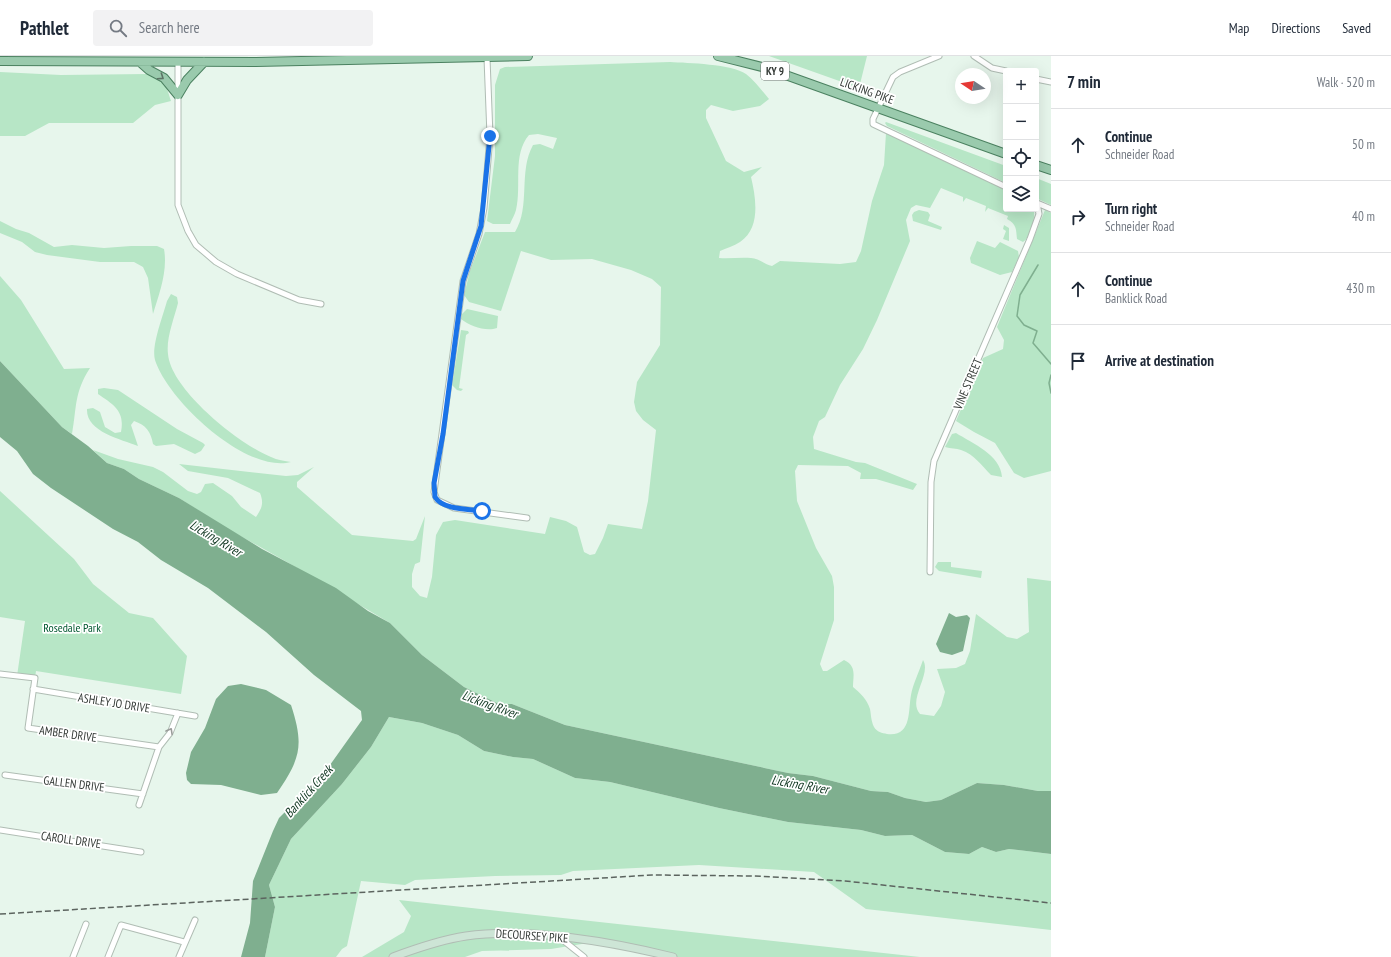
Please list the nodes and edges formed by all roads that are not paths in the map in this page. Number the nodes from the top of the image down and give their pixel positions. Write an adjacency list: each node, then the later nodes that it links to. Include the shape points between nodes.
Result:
1 (528, 56): 5 (main road)
2 (718, 56): 14 (main road, LICKING PIKE / KY 9, via 766,68)
3 (939, 56): 14 (street, via 893,77)
4 (974, 56): 10 (street, via 992,68)
5 (487, 58): 8 (main road); 23 (street, via 490,136 484,208 479,234 463,281 434,483 435,497 441,503 454,508)
6 (0, 61): 7 (main road)
7 (140, 62): 9 (main road); 13 (main road, one-way to 13, via 164,78)
8 (204, 62): 9 (main road); 13 (main road, via 187,80)
9 (178, 63): 13 (street)
10 (1003, 71)
11 (1039, 80): 12 (street)
12 (1051, 82)
13 (178, 95): 22 (street, via 178,205 196,245 216,262 236,274 298,300)
14 (878, 107): 15 (main road, LICKING PIKE / KY 9); 18 (street, via 872,121 875,126)
15 (1003, 153)
16 (1039, 166): 17 (main road)
17 (1051, 170)
18 (1003, 186)
19 (1039, 204): 20 (street)
20 (1051, 209)
21 (1039, 212): 24 (street, VINE STREET, via 1030,239 934,461 931,482)
22 (321, 304)
23 (527, 518)
24 (930, 572)
25 (0, 674): 26 (street, AMBER DRIVE, via 34,678)
26 (33, 690): 27 (street, ASHLEY JO DRIVE); 29 (street, AMBER DRIVE, via 28,728)
27 (178, 713): 28 (street, ASHLEY JO DRIVE); 29 (street, one-way to 27, via 170,733)
28 (195, 716)
29 (159, 747): 31 (street)
30 (5, 776): 31 (street, GALLEN DRIVE)
31 (143, 794): 32 (street)
32 (139, 805)
33 (0, 830): 34 (street, CAROLL DRIVE)
34 (142, 852)
35 (195, 920): 38 (street)
36 (86, 924): 39 (street)
37 (562, 937): 42 (main road, DECOURSEY PIKE, via 515,933 466,936 430,944); 43 (street); 44 (main road, DECOURSEY PIKE)
38 (184, 942): 40 (street, via 121,925); 41 (street)
39 (73, 957)
40 (108, 957)
41 (179, 957)
42 (393, 957)
43 (584, 957)
44 (673, 957)

